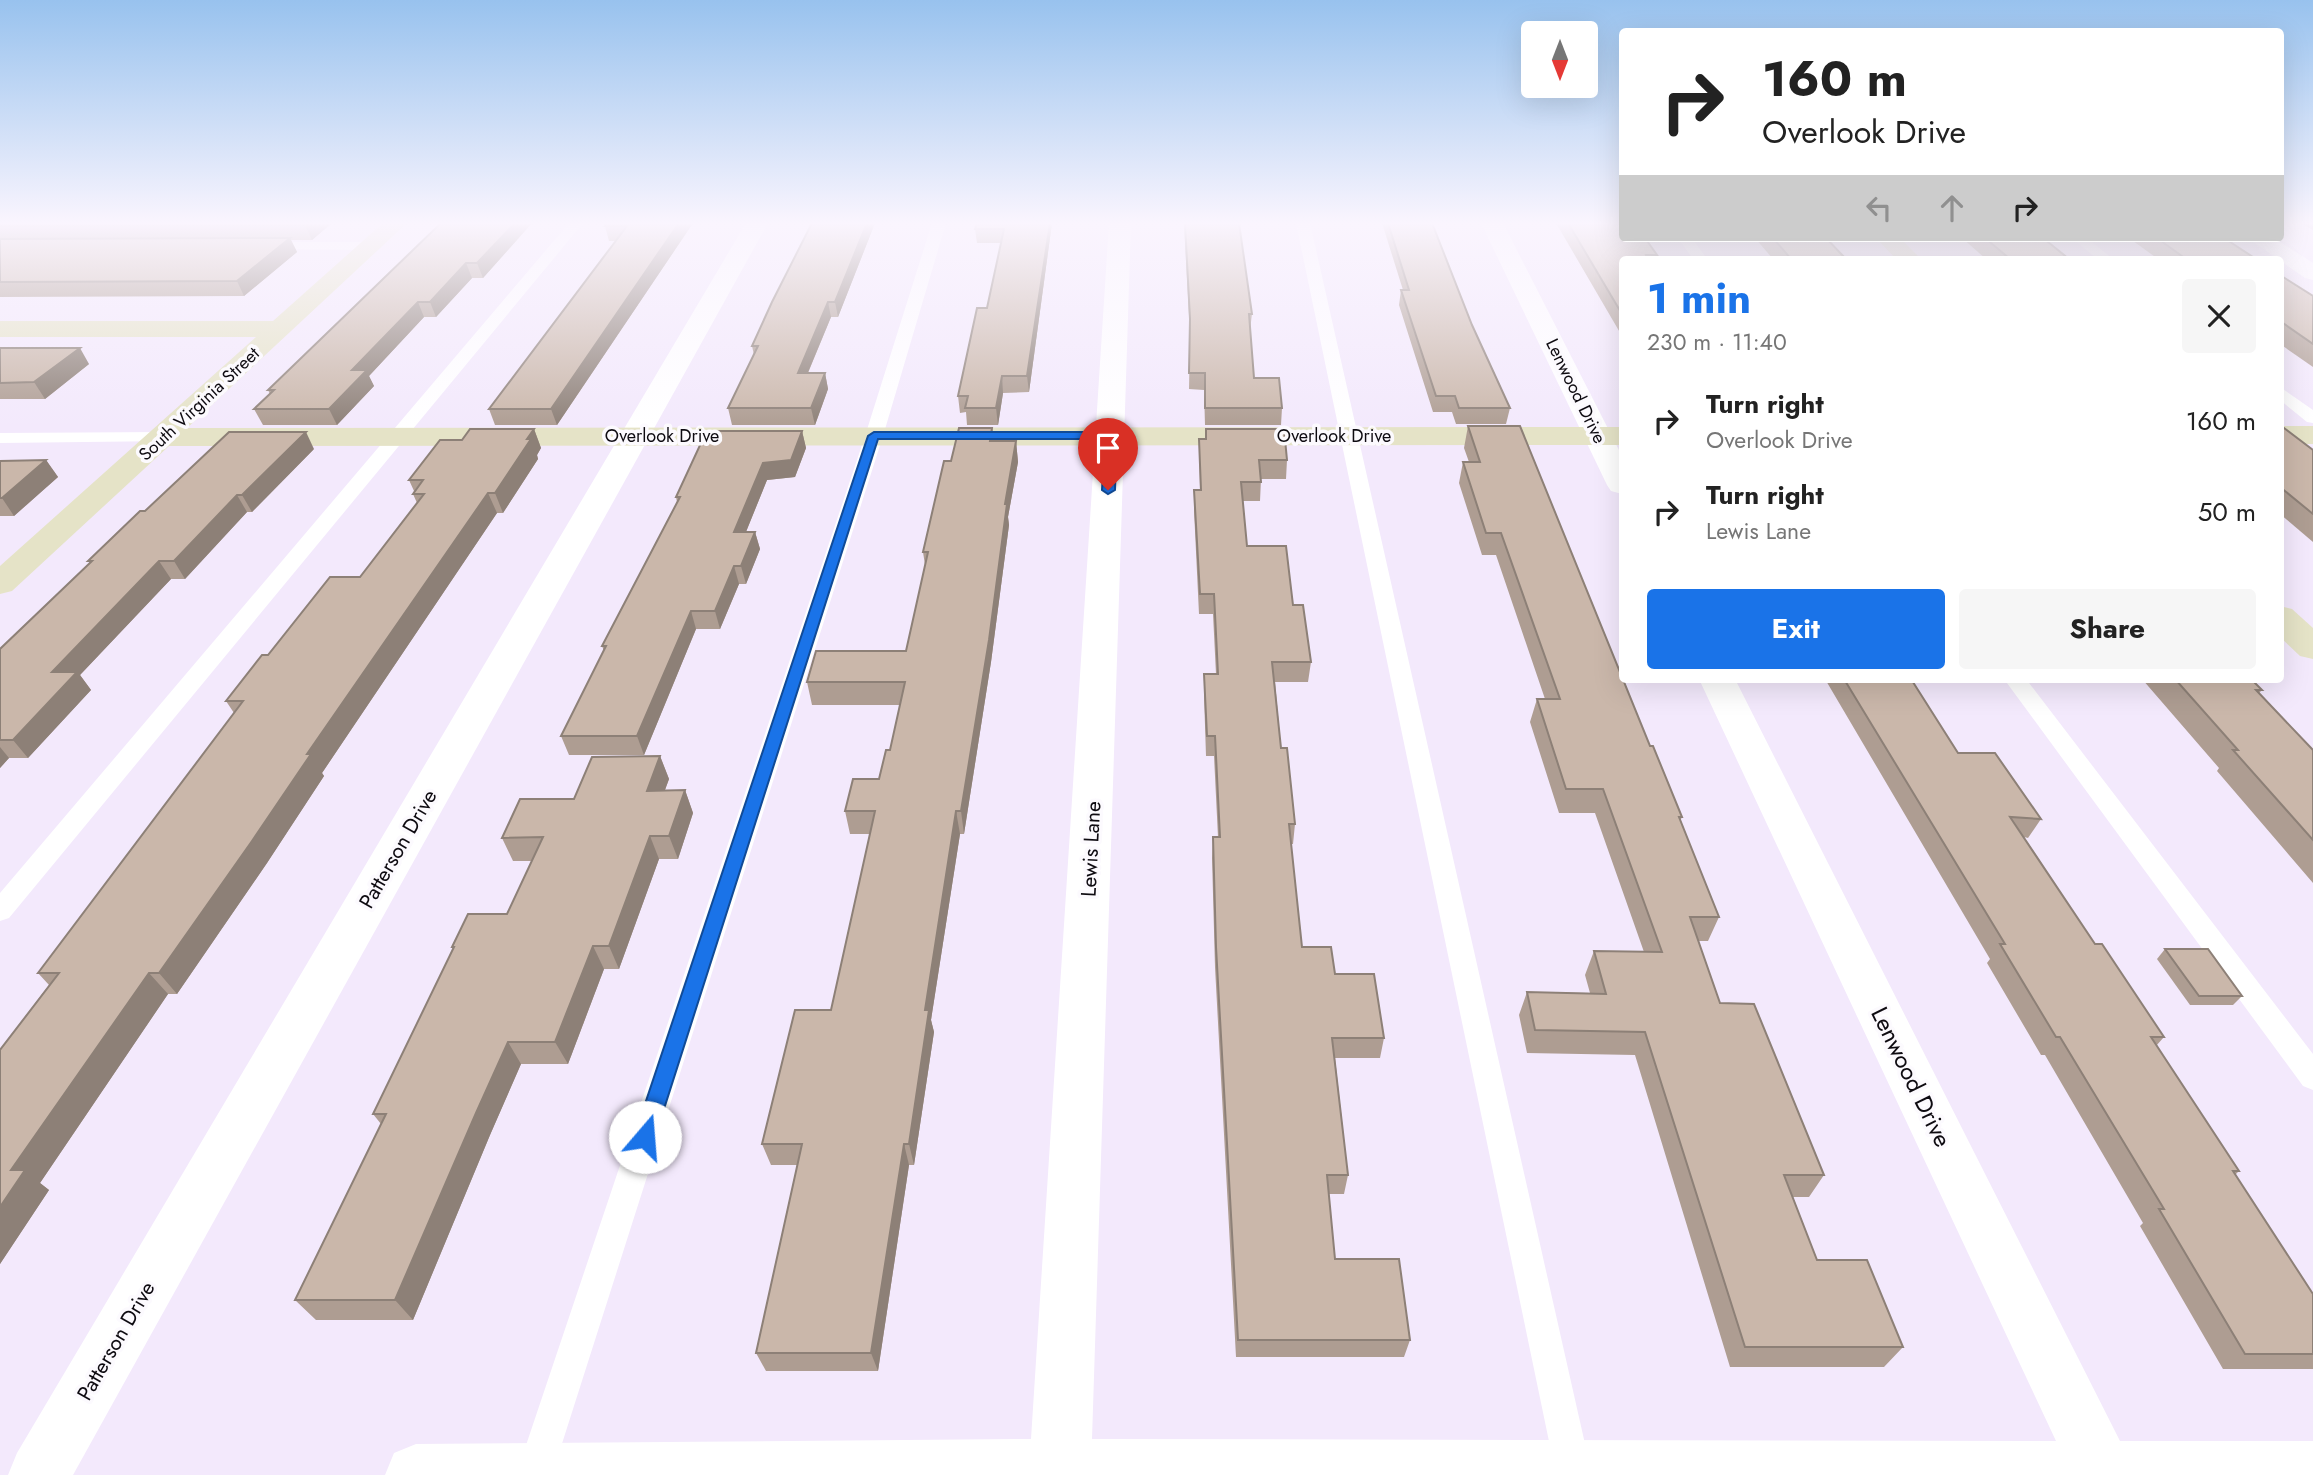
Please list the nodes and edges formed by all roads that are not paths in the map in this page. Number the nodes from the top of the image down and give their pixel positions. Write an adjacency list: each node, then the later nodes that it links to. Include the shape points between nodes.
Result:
1 (321, 292): 9 (street, South Virginia Street)
2 (518, 292): 15 (lane)
3 (718, 292): 16 (street, Patterson Drive)
4 (918, 292): 17 (lane)
5 (1117, 292): 12 (street, Lewis Lane)
6 (1319, 292): 18 (lane)
7 (1530, 292): 19 (street, Lenwood Drive)
8 (0, 329): 9 (street)
9 (280, 330): 20 (street, South Virginia Street)
10 (2284, 396): 11 (lane)
11 (2313, 418)
12 (1111, 435): 17 (street, Overlook Drive); 18 (street, Overlook Drive); 31 (street, Lewis Lane)
13 (2284, 435): 14 (street)
14 (2313, 435)
15 (397, 436): 16 (street, Overlook Drive); 20 (street, Overlook Drive); 28 (lane)
16 (636, 436): 17 (street, Overlook Drive); 34 (street, Patterson Drive)
17 (874, 436): 36 (lane)
18 (1351, 436): 19 (street, Overlook Drive); 32 (lane)
19 (1611, 436): 22 (street, Lenwood Drive)
20 (164, 437): 21 (lane); 23 (street, South Virginia Street)
21 (0, 438)
22 (1619, 472)
23 (5, 575)
24 (2284, 621): 25 (street)
25 (2313, 649)
26 (1719, 683): 33 (street, Lenwood Drive)
27 (2018, 683): 29 (lane)
28 (0, 911)
29 (2313, 1077)
30 (2313, 1472): 33 (street)
31 (1060, 1473): 32 (street); 36 (street)
32 (1574, 1473): 33 (street)
33 (2104, 1473)
34 (39, 1475)
35 (416, 1475): 36 (street)
36 (534, 1475)

